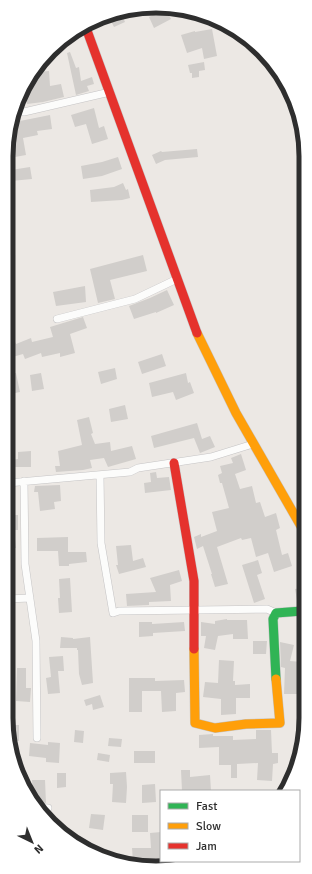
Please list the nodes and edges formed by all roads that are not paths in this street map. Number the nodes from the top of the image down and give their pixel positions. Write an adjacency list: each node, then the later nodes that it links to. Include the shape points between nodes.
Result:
1 (87, 31): 2 (main road)
2 (110, 92): 3 (street); 4 (main road)
3 (20, 112)
4 (177, 279): 5 (street, via 135,299); 6 (main road, via 210,363)
5 (57, 319)
6 (253, 444): 7 (street, via 211,457); 11 (main road)
7 (174, 463): 8 (street); 14 (main road, via 176,487 197,596)
8 (100, 475): 9 (street); 14 (street, via 101,543 113,613)
9 (24, 481): 10 (street); 12 (street, via 25,564)
10 (13, 482)
11 (299, 523)
12 (30, 598): 13 (street); 17 (street, via 36,641)
13 (13, 599)
14 (194, 610): 16 (street, via 267,609); 16 (main road, via 194,723 215,728 280,723 274,665 273,619)
15 (299, 611): 16 (main road)
16 (276, 613)
17 (37, 738)
18 (45, 808): 19 (street)
19 (48, 808)

